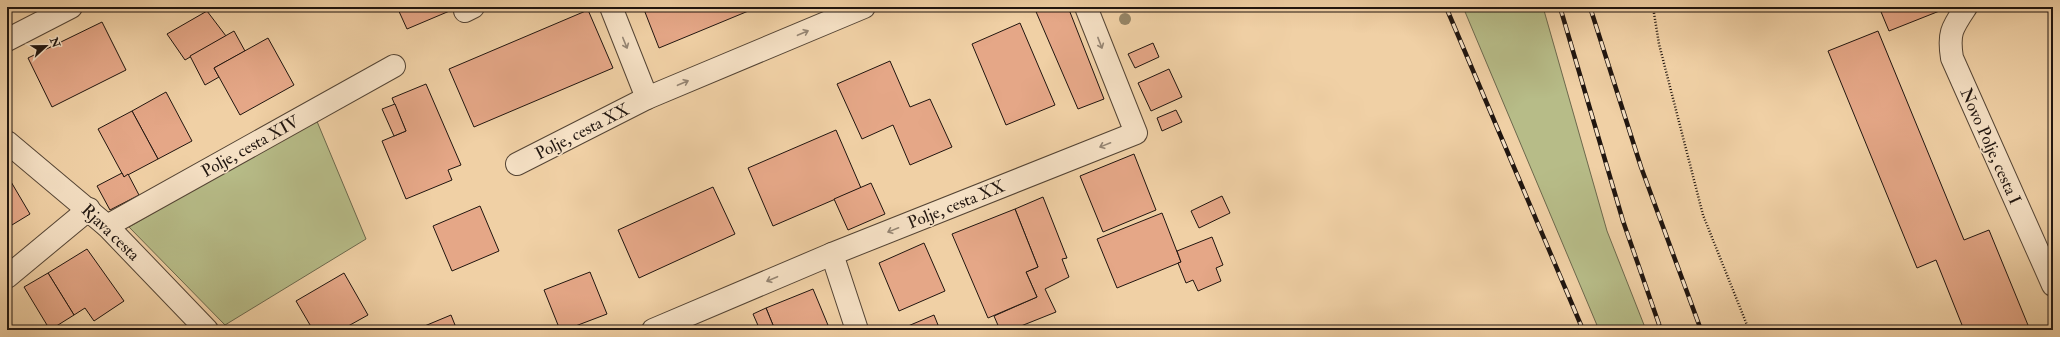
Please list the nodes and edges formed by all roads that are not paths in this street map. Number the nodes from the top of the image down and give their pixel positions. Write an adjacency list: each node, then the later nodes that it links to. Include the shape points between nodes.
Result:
1 (71, 7): 6 (street)
2 (611, 7): 8 (street, Polje, cesta XX, one-way to 8)
3 (864, 7): 8 (street, Polje, cesta XX, one-way to 3)
4 (1086, 7): 13 (street, Polje, cesta XX, one-way to 13, via 1136,133)
5 (1966, 7): 15 (street, Novo Polje, cesta I, via 1949,39 1952,58)
6 (7, 40)
7 (394, 66): 12 (street, Polje, cesta XIV)
8 (647, 98): 10 (street, Polje, cesta XX)
9 (7, 142): 11 (street, Rjava cesta)
10 (517, 164)
11 (89, 209): 12 (street, Rjava cesta); 14 (street)
12 (107, 226): 16 (street, Rjava cesta)
13 (832, 254): 17 (street, Polje, cesta XX, one-way to 17); 18 (street)
14 (7, 277)
15 (2053, 285)
16 (206, 330)
17 (653, 330)
18 (857, 330)

